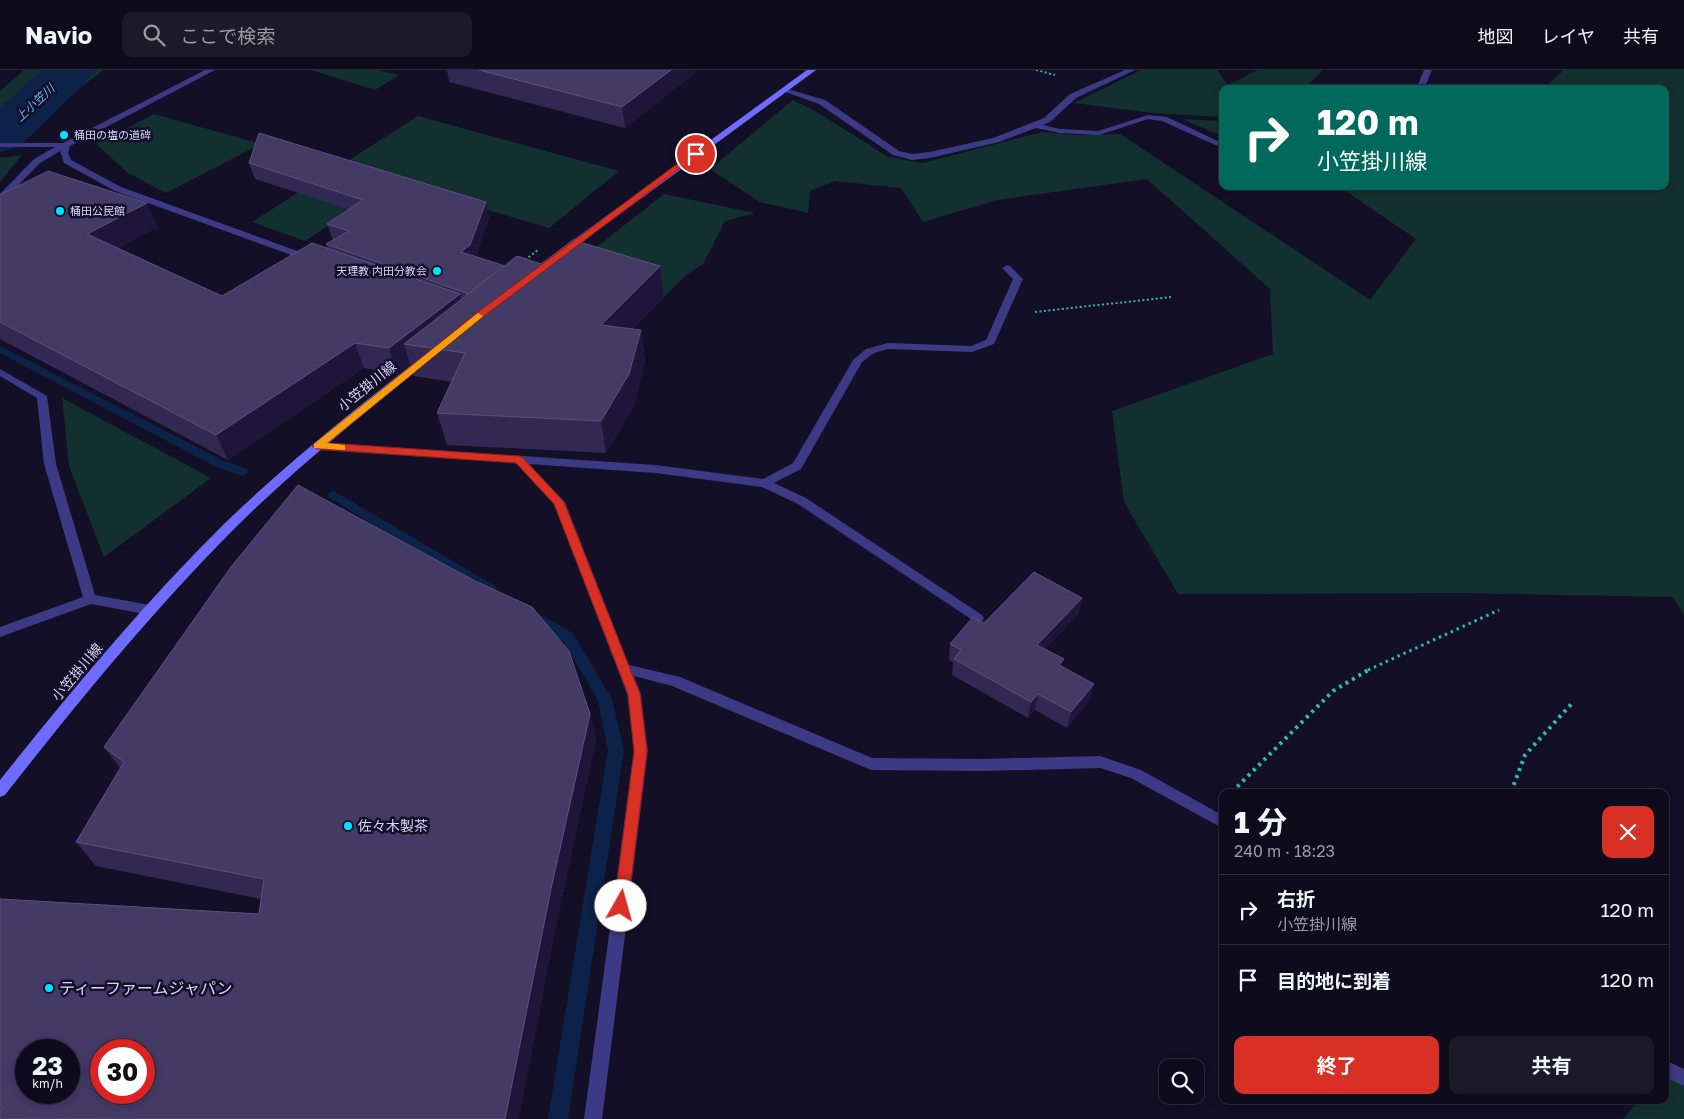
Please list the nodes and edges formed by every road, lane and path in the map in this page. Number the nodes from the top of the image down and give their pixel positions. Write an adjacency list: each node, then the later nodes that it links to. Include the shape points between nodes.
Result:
1 (210, 70): 8 (street)
2 (812, 70): 6 (main road)
3 (1131, 70): 7 (street, via 1073,96 1047,120)
4 (1428, 70): 5 (street)
5 (1422, 85)
6 (784, 90): 7 (street, via 822,102 896,152 912,157 996,140); 12 (main road)
7 (1035, 125): 9 (street, via 1060,131 1099,133 1148,117 1164,119)
8 (66, 145): 10 (street); 11 (street, via 36,161); 13 (street, via 67,161 118,189)
9 (1219, 145)
10 (0, 146)
11 (0, 199)
12 (553, 260)
13 (316, 261)
14 (1007, 268): 16 (street, via 1018,279)
15 (1171, 297): 16 (path)
16 (1002, 315): 21 (street, via 990,342 972,349 888,346 870,351 858,360 797,466)
17 (431, 354): 19 (main road, 小笠掛川線)
18 (0, 372): 22 (street, via 42,396 50,464)
19 (317, 446): 20 (street); 23 (main road, 小笠掛川線, via 229,527)
20 (519, 460): 21 (street, via 655,469); 27 (street, via 559,502)
21 (764, 483): 25 (street, via 802,501)
22 (90, 599): 23 (street); 26 (street)
23 (150, 610): 31 (main road, 小笠掛川線, via 78,692)
24 (1499, 610): 29 (path, via 1373,667 1333,691)
25 (978, 618)
26 (0, 632)
27 (625, 669): 32 (street, via 675,681 871,764 1100,762 1136,774); 35 (street, via 634,694 641,751)
28 (1574, 701): 30 (path, via 1526,755)
29 (1235, 789)
30 (1512, 789)
31 (0, 791)
32 (1219, 820)
33 (1669, 1070): 34 (street)
34 (1684, 1078)
35 (594, 1119)

